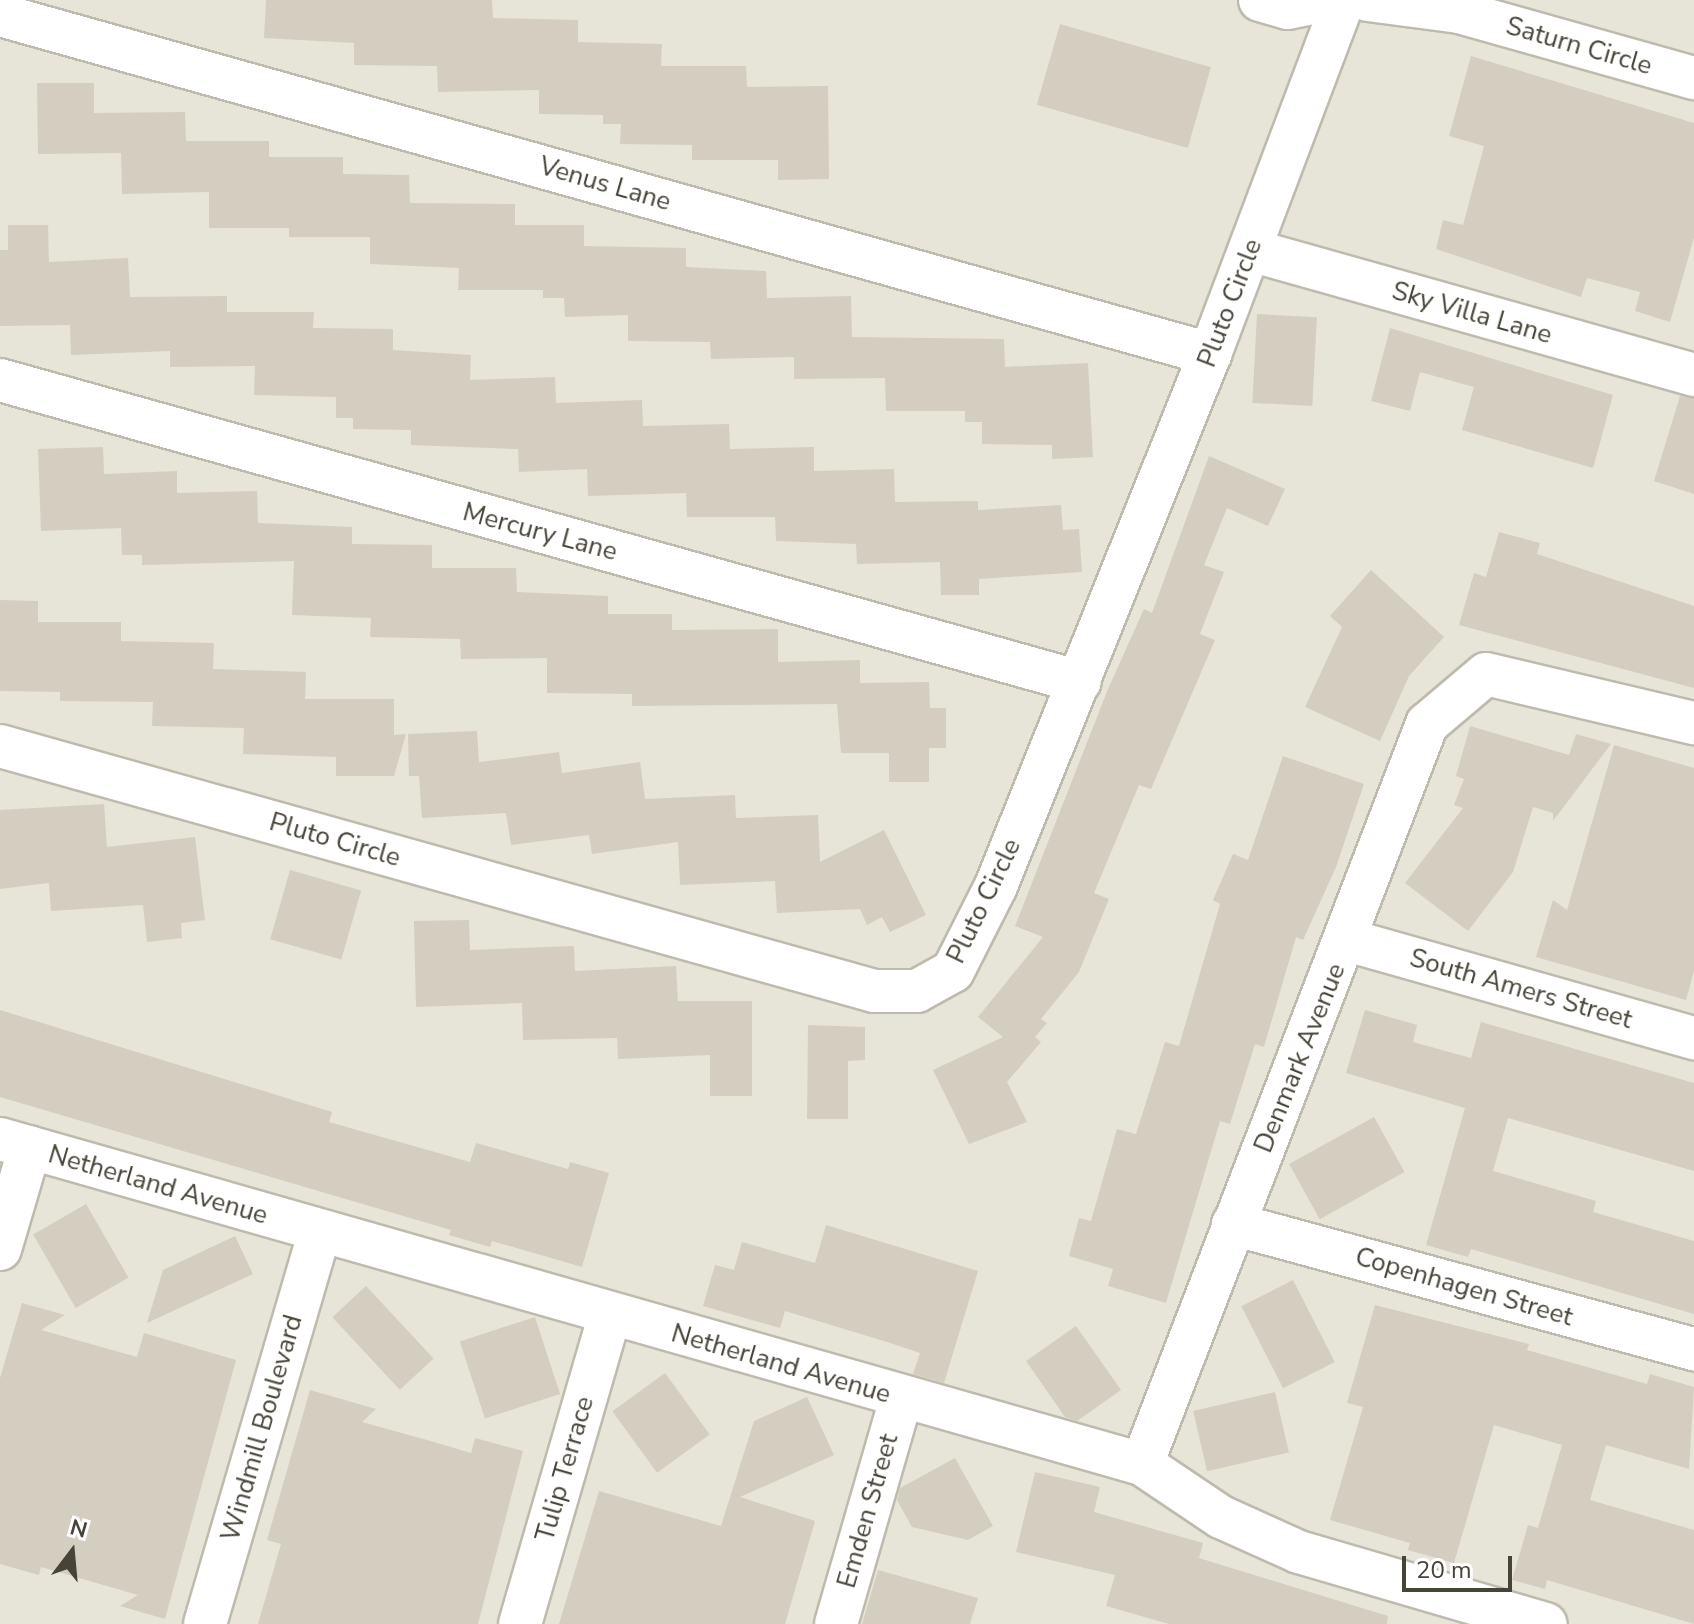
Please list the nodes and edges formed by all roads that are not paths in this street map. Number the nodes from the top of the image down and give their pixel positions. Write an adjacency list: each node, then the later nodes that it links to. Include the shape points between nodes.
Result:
1 (1260, 0): 2 (street, via 1288,8)
2 (1328, 0)
3 (1344, 0): 7 (street, Pluto Circle)
4 (1368, 0): 6 (street, Saturn Circle, via 1459,12)
5 (0, 15): 8 (street, Venus Lane)
6 (1694, 78)
7 (1250, 250): 8 (street, Pluto Circle); 9 (street, Sky Villa Lane)
8 (1210, 354): 11 (street, Pluto Circle)
9 (1694, 375)
10 (0, 380): 11 (street, Mercury Lane)
11 (1080, 682): 13 (street, Pluto Circle, via 973,936 953,971 917,991 874,991)
12 (1694, 723): 14 (street, Denmark Avenue, via 1486,674 1427,724)
13 (0, 746)
14 (1347, 940): 15 (street, South Amers Street); 17 (street, Denmark Avenue)
15 (1694, 1038)
16 (15, 1143): 18 (street, Netherland Avenue); 19 (street)
17 (1233, 1224): 21 (street, Copenhagen Street); 23 (street, Denmark Avenue)
18 (320, 1231): 20 (street, Netherland Avenue); 24 (street, Windmill Boulevard)
19 (0, 1249)
20 (610, 1314): 22 (street, Netherland Avenue); 25 (street, Tulip Terrace)
21 (1694, 1349)
22 (901, 1399): 23 (street, Netherland Avenue); 26 (street, Emden Street)
23 (1142, 1464): 27 (street, Netherland Avenue, via 1221,1517 1299,1552)
24 (205, 1624)
25 (520, 1624)
26 (836, 1624)
27 (1546, 1624)

